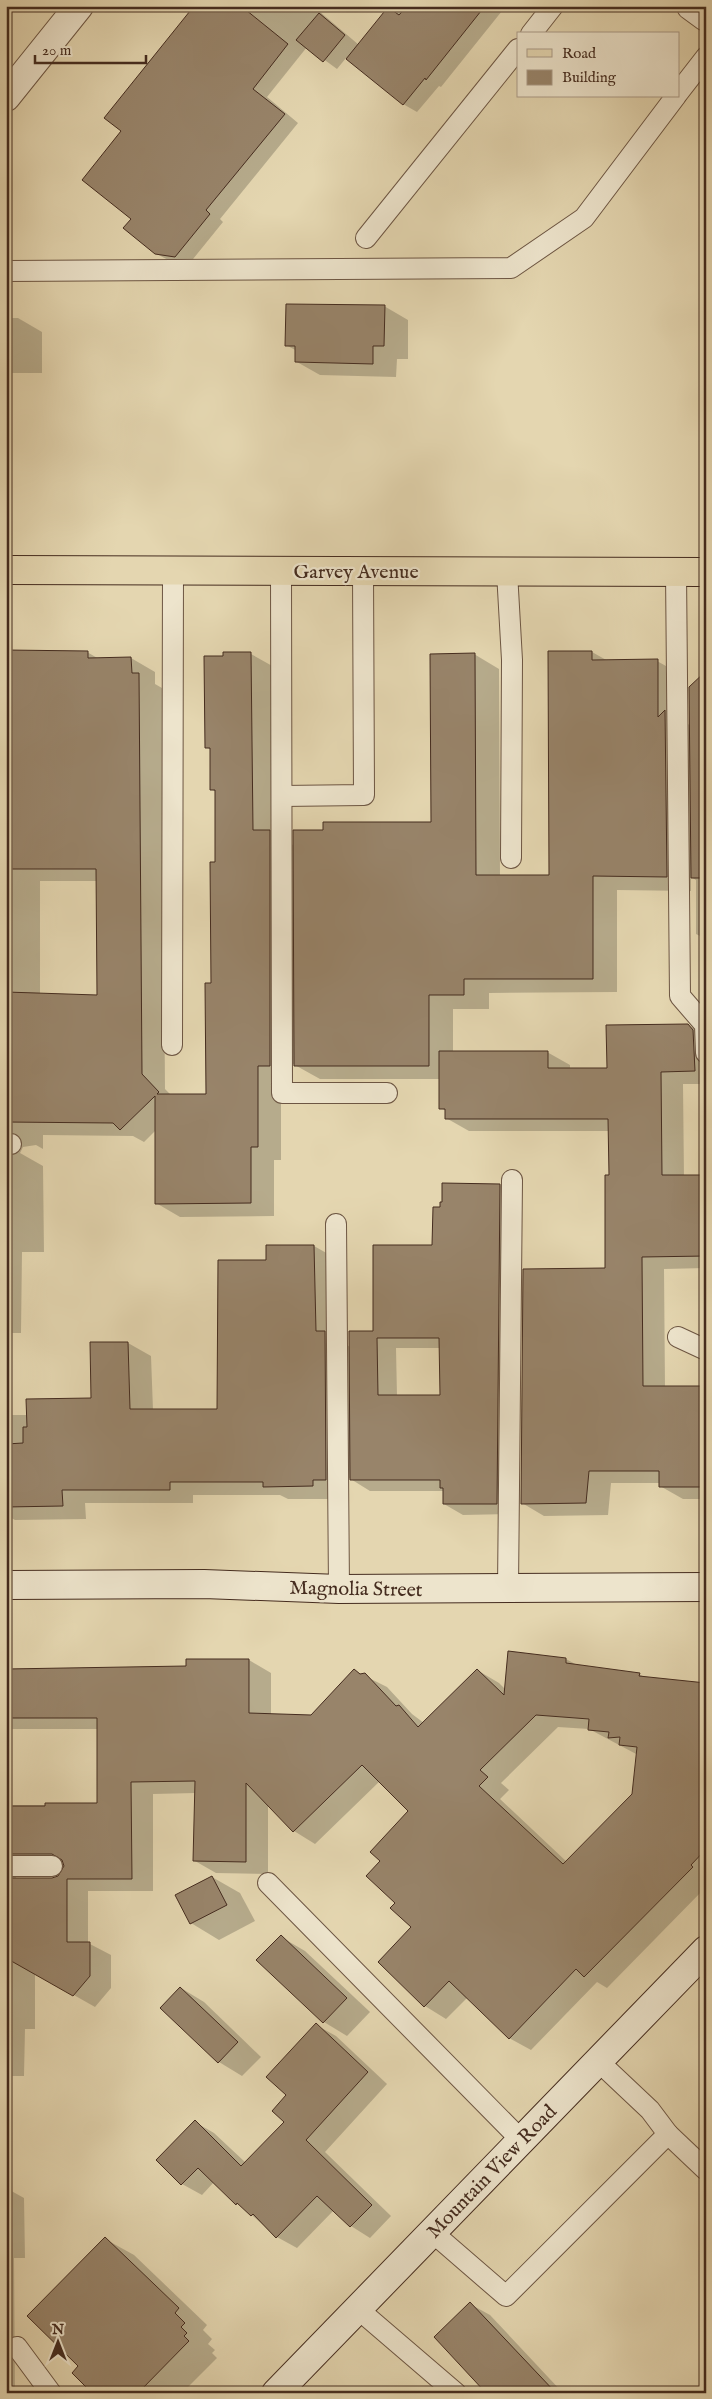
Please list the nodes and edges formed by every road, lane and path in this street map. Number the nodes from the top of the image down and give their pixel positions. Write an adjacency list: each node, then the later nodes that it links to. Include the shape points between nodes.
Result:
1 (79, 6): 9 (street)
2 (553, 6): 5 (lane)
3 (691, 6): 4 (street)
4 (706, 17)
5 (532, 32)
6 (517, 50): 11 (lane)
7 (706, 57): 8 (lane)
8 (680, 90)
9 (6, 98)
10 (674, 98): 12 (lane, via 584,218 511,268)
11 (366, 238)
12 (6, 271)
13 (6, 570): 14 (main road, Garvey Avenue)
14 (173, 570): 15 (main road, Garvey Avenue); 22 (lane)
15 (281, 571): 16 (main road, Garvey Avenue); 20 (lane)
16 (363, 572): 17 (main road, Garvey Avenue); 20 (lane, via 364,795)
17 (507, 572): 18 (main road, Garvey Avenue); 21 (lane, via 512,660)
18 (676, 572): 19 (main road, Garvey Avenue); 23 (lane, via 680,996 705,1025)
19 (706, 572)
20 (282, 796): 24 (lane, via 282,1093)
21 (511, 858)
22 (172, 1045)
23 (706, 1053)
24 (387, 1093)
25 (512, 1180): 31 (lane)
26 (336, 1224): 32 (lane)
27 (678, 1337): 28 (lane)
28 (706, 1350)
29 (6, 1584): 32 (street, Magnolia Street, via 204,1584)
30 (706, 1587): 31 (street, Magnolia Street)
31 (508, 1588): 32 (street, Magnolia Street)
32 (339, 1589)
33 (6, 1866): 34 (lane)
34 (52, 1866)
35 (268, 1883): 39 (lane)
36 (706, 1950): 37 (street, Mountain View Road)
37 (598, 2061): 38 (lane, via 650,2110); 39 (street, Mountain View Road)
38 (668, 2134): 40 (lane); 41 (lane, via 506,2296)
39 (522, 2140): 41 (street, Mountain View Road)
40 (706, 2170)
41 (432, 2232): 42 (street, Mountain View Road)
42 (358, 2309): 45 (street, Mountain View Road); 46 (lane)
43 (17, 2347): 44 (lane)
44 (51, 2393)
45 (276, 2393)
46 (456, 2393)

